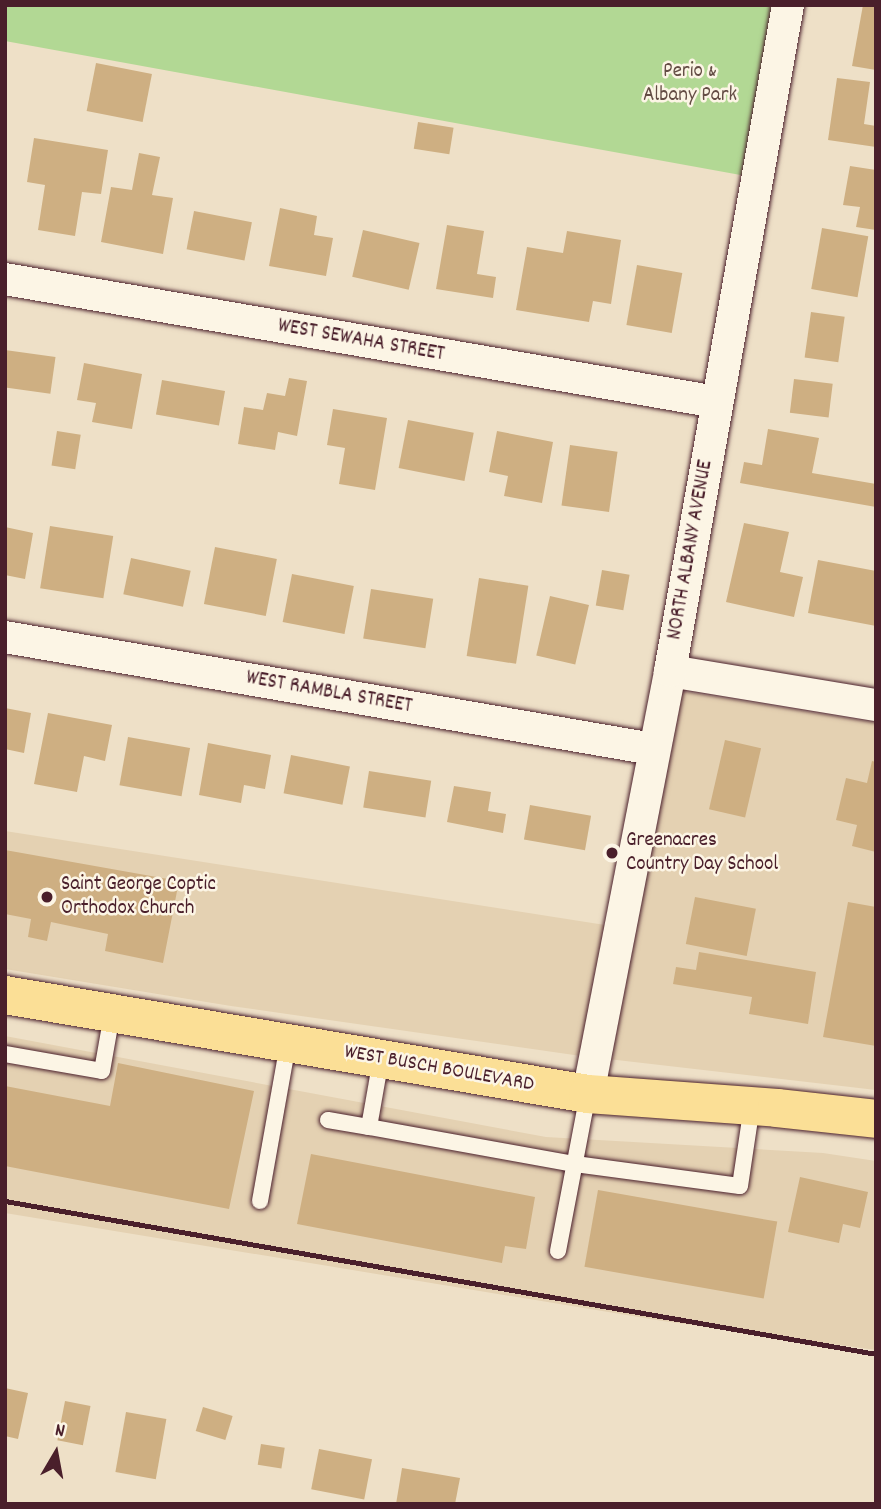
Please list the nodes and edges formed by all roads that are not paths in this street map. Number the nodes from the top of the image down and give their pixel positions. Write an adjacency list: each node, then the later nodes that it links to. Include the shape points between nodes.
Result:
1 (788, 5): 3 (street, NORTH ALBANY AVENUE)
2 (5, 279): 3 (street, WEST SEWAHA STREET)
3 (716, 402): 5 (street, NORTH ALBANY AVENUE)
4 (5, 637): 7 (street, WEST RAMBLA STREET)
5 (670, 671): 6 (street); 7 (street, NORTH ALBANY AVENUE)
6 (876, 705)
7 (653, 749): 13 (street, NORTH ALBANY AVENUE)
8 (5, 995): 9 (main road, WEST BUSCH BOULEVARD)
9 (112, 1014): 10 (main road, WEST BUSCH BOULEVARD); 11 (lane, via 102,1071)
10 (288, 1044): 12 (main road, WEST BUSCH BOULEVARD); 19 (lane)
11 (5, 1054)
12 (381, 1059): 13 (main road, WEST BUSCH BOULEVARD); 17 (lane)
13 (588, 1094): 14 (main road, WEST BUSCH BOULEVARD); 18 (lane)
14 (752, 1106): 15 (main road, WEST BUSCH BOULEVARD); 18 (lane, via 740,1186)
15 (876, 1119)
16 (328, 1120): 17 (lane)
17 (369, 1127): 18 (lane)
18 (575, 1164): 20 (lane)
19 (260, 1201)
20 (558, 1251)

